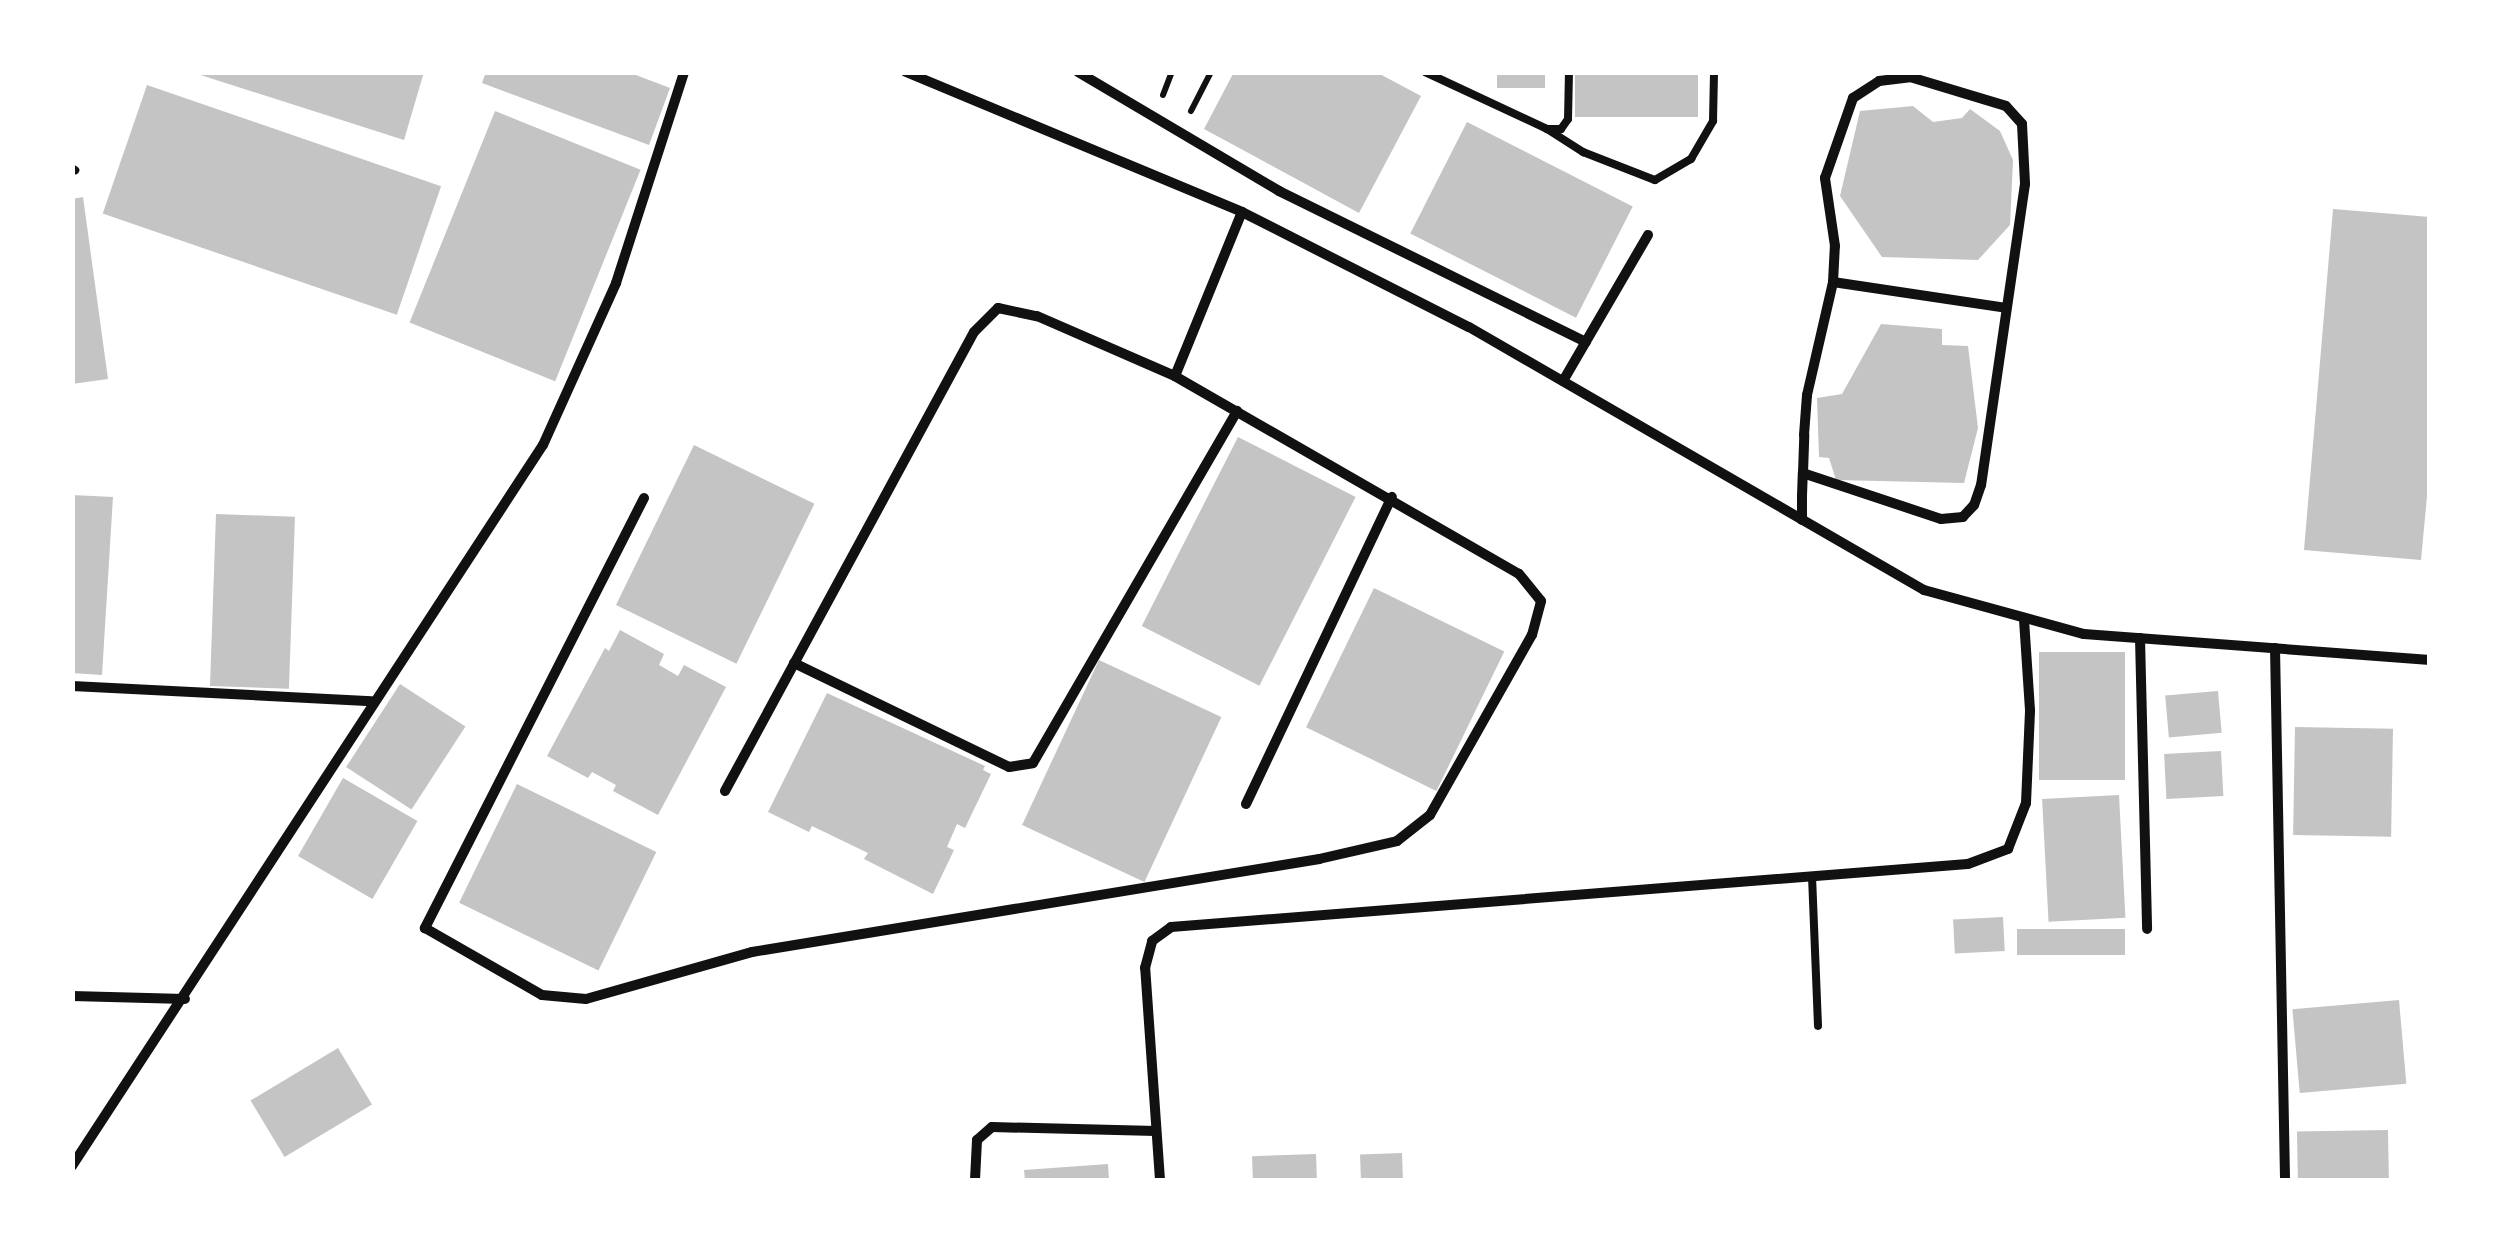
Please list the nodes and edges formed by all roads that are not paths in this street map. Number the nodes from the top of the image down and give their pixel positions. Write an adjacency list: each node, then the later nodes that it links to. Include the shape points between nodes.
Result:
1 (684, 72): 26 (street, via 616,283 543,445)
2 (906, 72): 8 (street)
3 (1078, 72): 12 (street, via 1279,192)
4 (1425, 72): 7 (lane)
5 (1569, 72): 7 (lane, via 1568,120 1561,129)
6 (1714, 72): 7 (lane, via 1713,121 1690,159 1656,180 1582,152)
7 (1548, 129)
8 (1242, 212): 13 (street); 14 (street)
9 (1648, 235): 12 (street)
10 (1833, 282): 11 (street); 11 (street, via 1835,246 1824,178 1852,98 1878,81 1910,76 2006,106 2022,124 2025,184); 16 (street, via 1807,395)
11 (2006, 308): 16 (street, via 1981,485 1963,517 1922,514)
12 (1586, 342): 14 (street)
13 (1175, 376): 15 (street); 24 (street, via 1037,316 998,308 974,332)
14 (1563, 382): 19 (street)
15 (1237, 410): 17 (street); 24 (street, via 1034,763 1009,767)
16 (1803, 473): 19 (street)
17 (1392, 497): 18 (street, via 1520,574 1541,600 1532,635 1430,815 1397,841 752,952 586,998 542,996 425,928); 28 (street)
18 (644, 498)
19 (1802, 520): 20 (street, via 1924,590)
20 (2024, 620): 21 (street); 29 (street, via 2030,710 2026,803 2008,849 1968,864)
21 (2140, 638): 22 (street); 30 (street)
22 (2275, 648): 23 (street); 38 (street)
23 (2430, 660)
24 (794, 663): 27 (street)
25 (72, 686): 26 (street)
26 (372, 701): 32 (street)
27 (725, 790)
28 (1246, 804)
29 (1812, 876): 33 (lane); 34 (street, via 1171,927 1152,941 1145,968)
30 (2147, 929)
31 (72, 996): 32 (street)
32 (185, 998): 35 (street)
33 (1818, 1026)
34 (1156, 1132): 36 (street, via 992,1127 977,1140); 37 (street)
35 (72, 1166)
36 (975, 1180)
37 (1160, 1180)
38 (2285, 1180)

